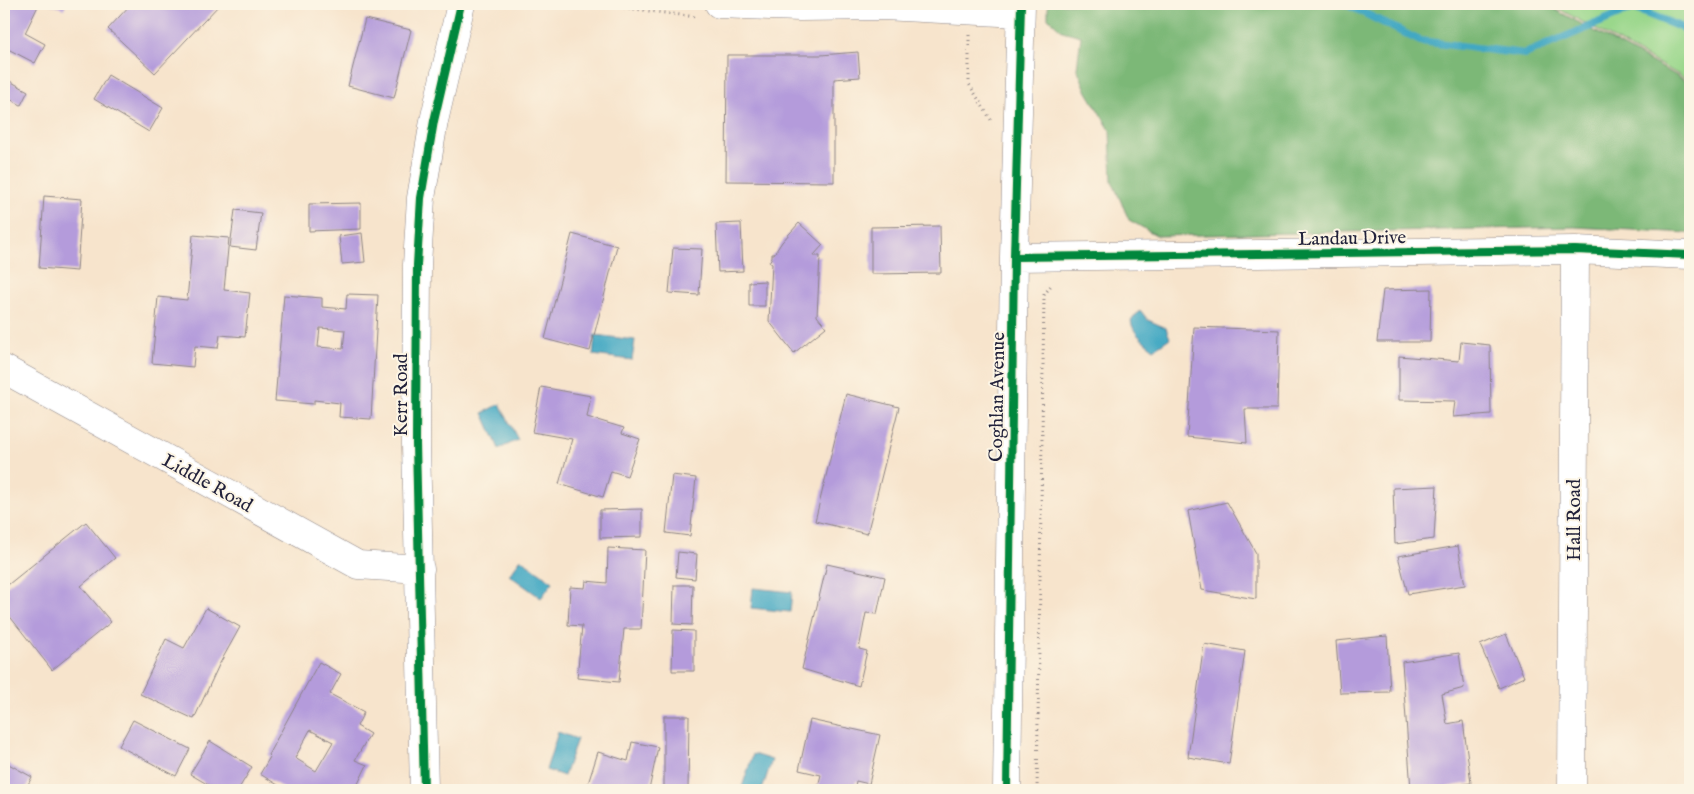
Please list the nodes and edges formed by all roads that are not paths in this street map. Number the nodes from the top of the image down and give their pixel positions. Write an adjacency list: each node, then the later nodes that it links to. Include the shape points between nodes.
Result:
1 (461, 4): 8 (street, Kerr Road, via 434,121 421,198 416,266)
2 (719, 4): 3 (street)
3 (1021, 9): 6 (street, Coghlan Avenue)
4 (1575, 250): 5 (street, Landau Drive); 6 (street, Landau Drive); 11 (street, Hall Road)
5 (1690, 254)
6 (1014, 256): 10 (street, Coghlan Avenue)
7 (4, 369): 8 (street, Liddle Road, via 358,565)
8 (420, 569): 9 (street, Kerr Road)
9 (424, 790)
10 (1007, 790)
11 (1572, 790)

